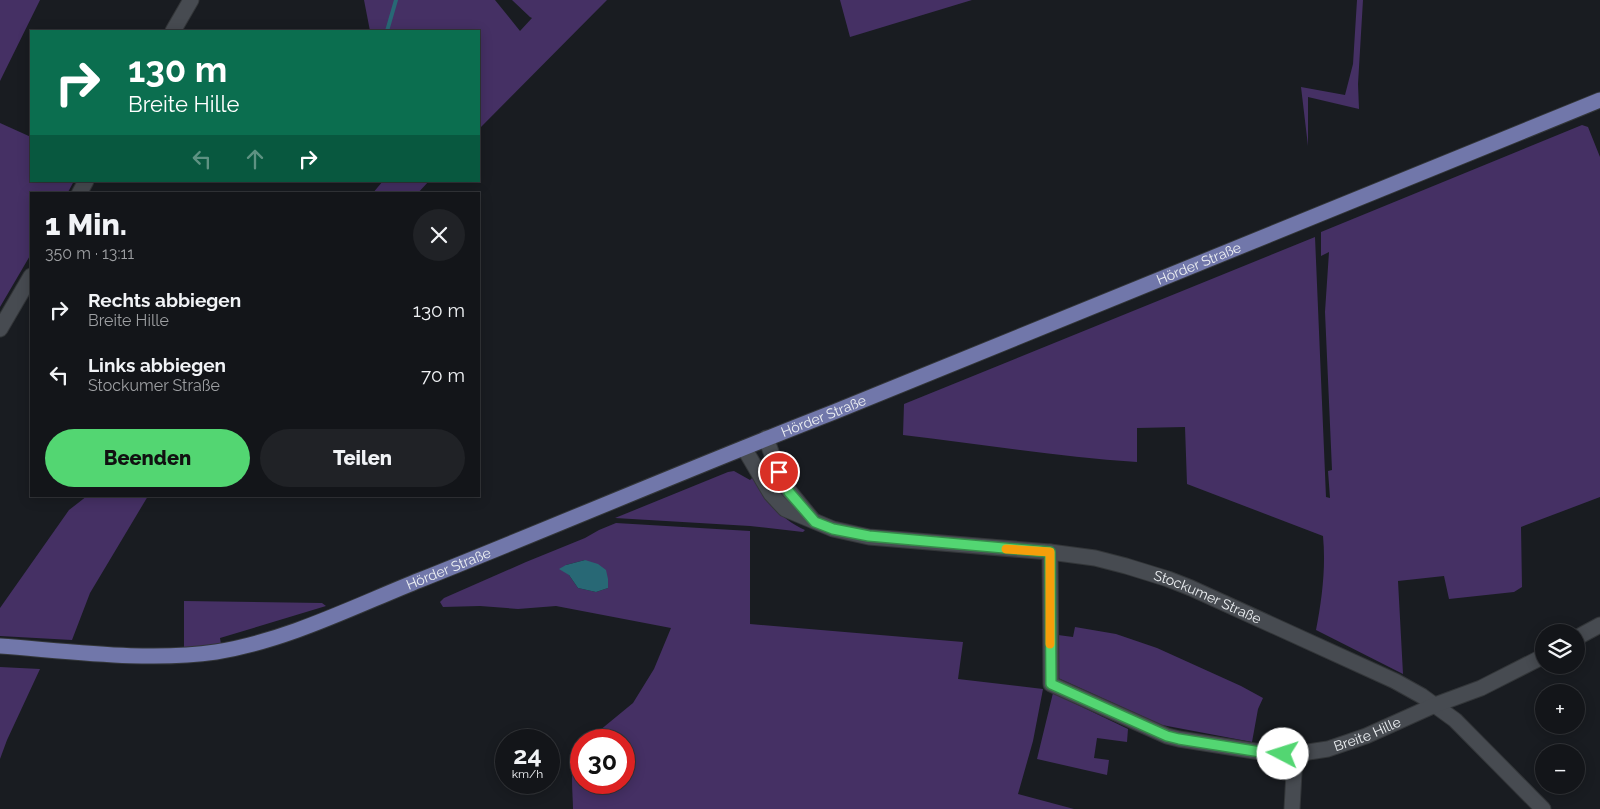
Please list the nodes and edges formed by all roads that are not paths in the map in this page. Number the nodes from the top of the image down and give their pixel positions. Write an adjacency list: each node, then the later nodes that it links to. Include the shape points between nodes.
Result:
1 (191, 0): 2 (street)
2 (173, 30)
3 (1600, 100): 6 (main road, Hörder Straße)
4 (30, 278): 5 (street)
5 (0, 329)
6 (766, 438): 7 (main road, Hörder Straße); 8 (street, via 789,492)
7 (744, 448): 8 (street, Stockumer Straße, via 778,502 785,509); 12 (main road, Hörder Straße, via 258,643 216,652 161,656)
8 (815, 522): 9 (street, Stockumer Straße, via 869,536)
9 (1050, 552): 14 (street, Stockumer Straße, via 1095,558 1168,579 1395,681); 15 (street, Breite Hille, via 1051,684 1167,736 1267,753)
10 (1600, 626): 11 (street)
11 (1585, 634)
12 (0, 646)
13 (1535, 661): 14 (street, Breite Hille, via 1481,688)
14 (1435, 705): 15 (street, Breite Hille, via 1347,743); 17 (street, Stockumer Straße, via 1455,720)
15 (1295, 754): 16 (street)
16 (1292, 809)
17 (1543, 809)

